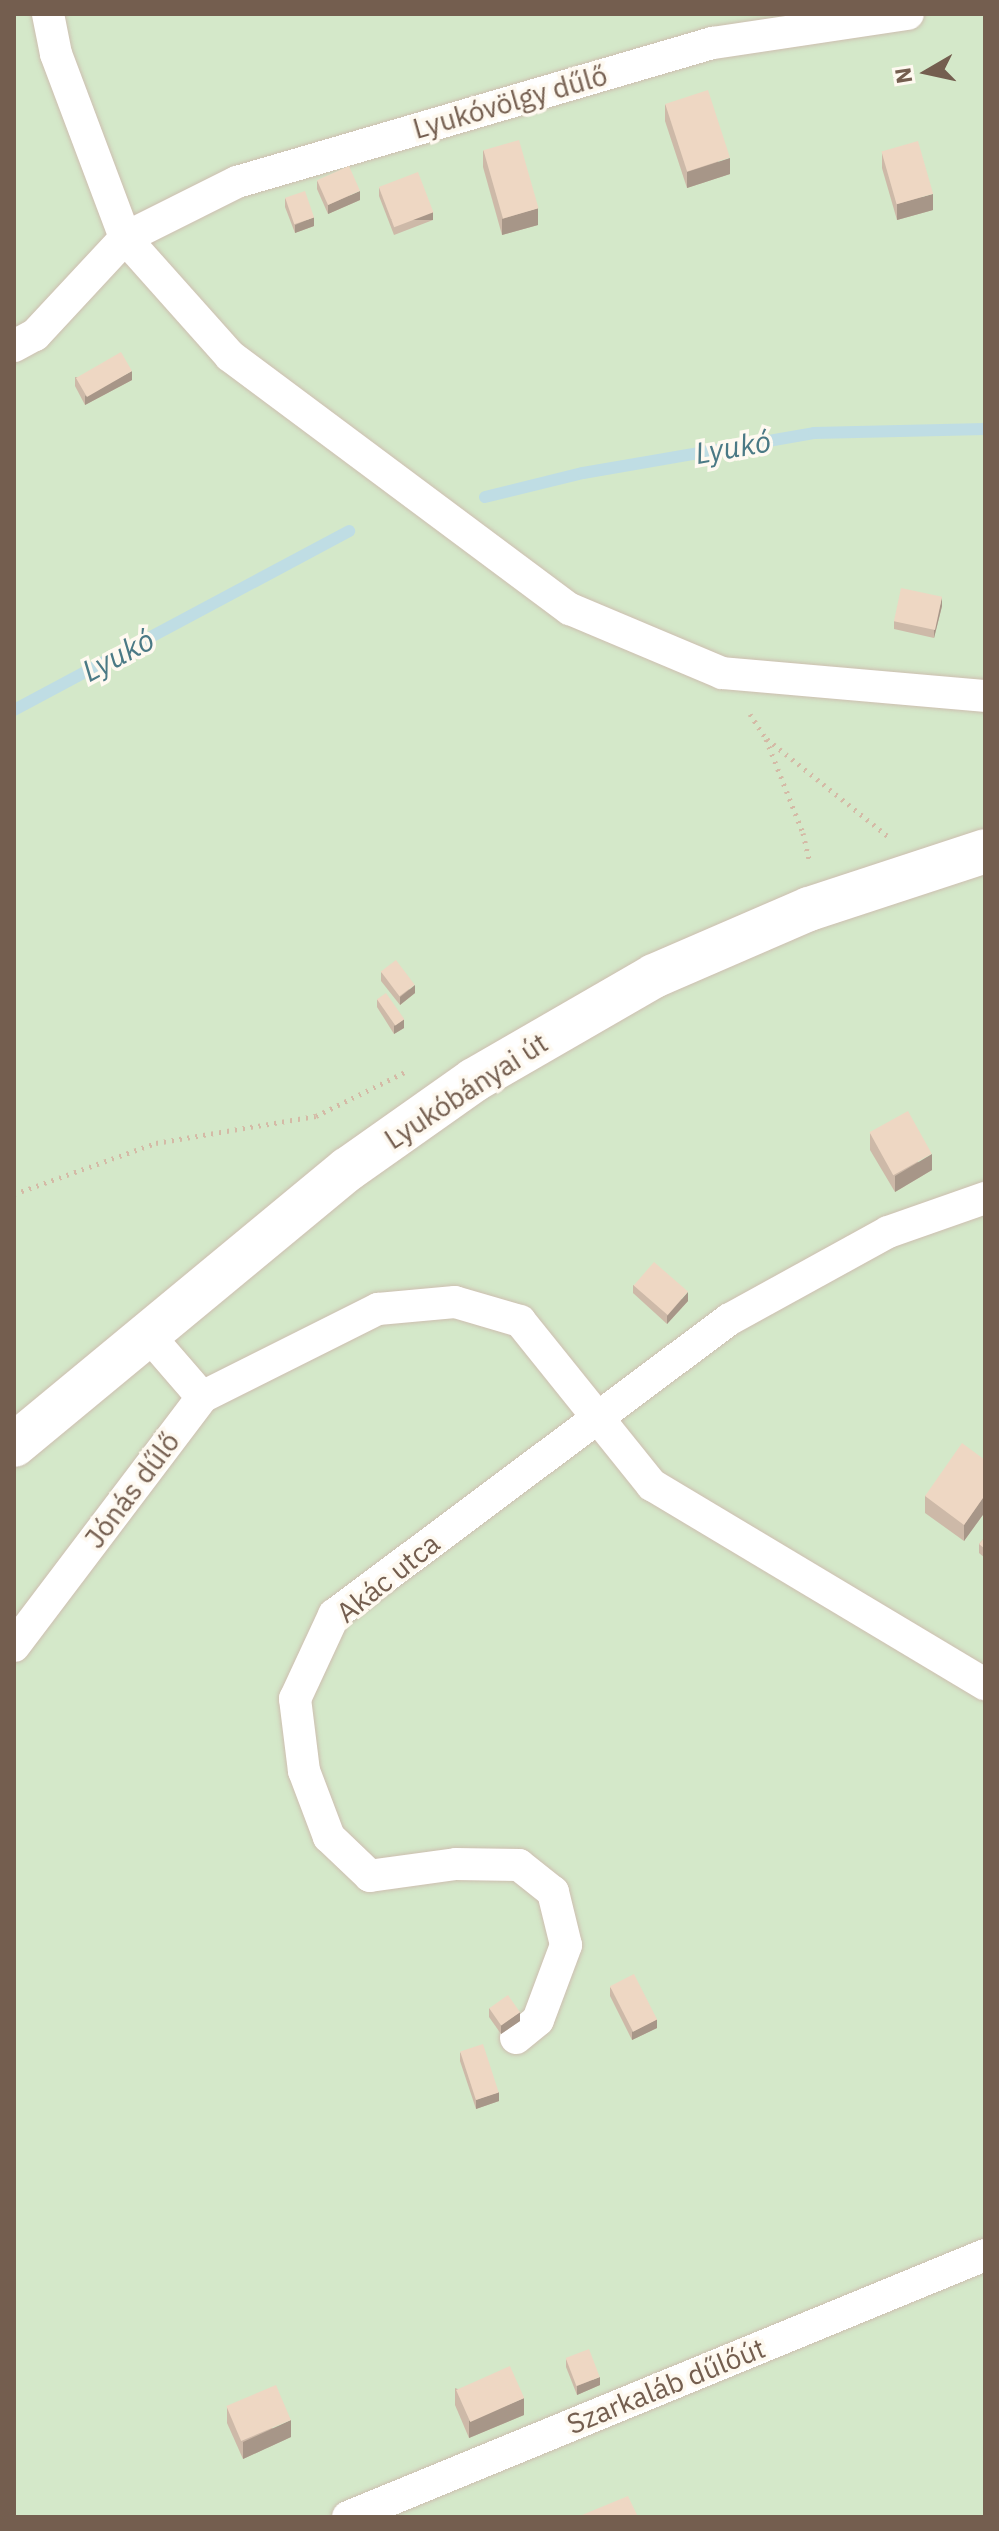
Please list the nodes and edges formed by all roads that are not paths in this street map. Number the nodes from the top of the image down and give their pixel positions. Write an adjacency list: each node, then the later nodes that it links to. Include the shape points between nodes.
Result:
1 (48, 14): 3 (street, via 56,54)
2 (908, 14): 3 (street, Lyukóvölgy dűlő, via 713,43 237,182)
3 (125, 238): 4 (street, Lyukóvölgy dűlő, via 35,335); 5 (street, via 230,356 570,609 722,673)
4 (14, 346)
5 (985, 696)
6 (985, 851): 8 (main road, Lyukóbányai út, via 809,909 654,976 474,1080 348,1169)
7 (985, 1198): 10 (street, Akác utca, via 888,1232 730,1319)
8 (150, 1337): 9 (street); 11 (main road, Lyukóbányai út)
9 (202, 1397): 10 (street, via 378,1309 455,1302 520,1321); 12 (street, Jónás dűlő)
10 (598, 1418): 13 (street, via 652,1485); 14 (street, Akác utca, via 334,1615 295,1699 304,1771 329,1837 370,1876 456,1864 519,1865 553,1892 566,1945 538,2020)
11 (14, 1445)
12 (14, 1646)
13 (985, 1684)
14 (516, 2038)
15 (985, 2255): 16 (street, Szarkaláb dűlőút)
16 (348, 2517)

